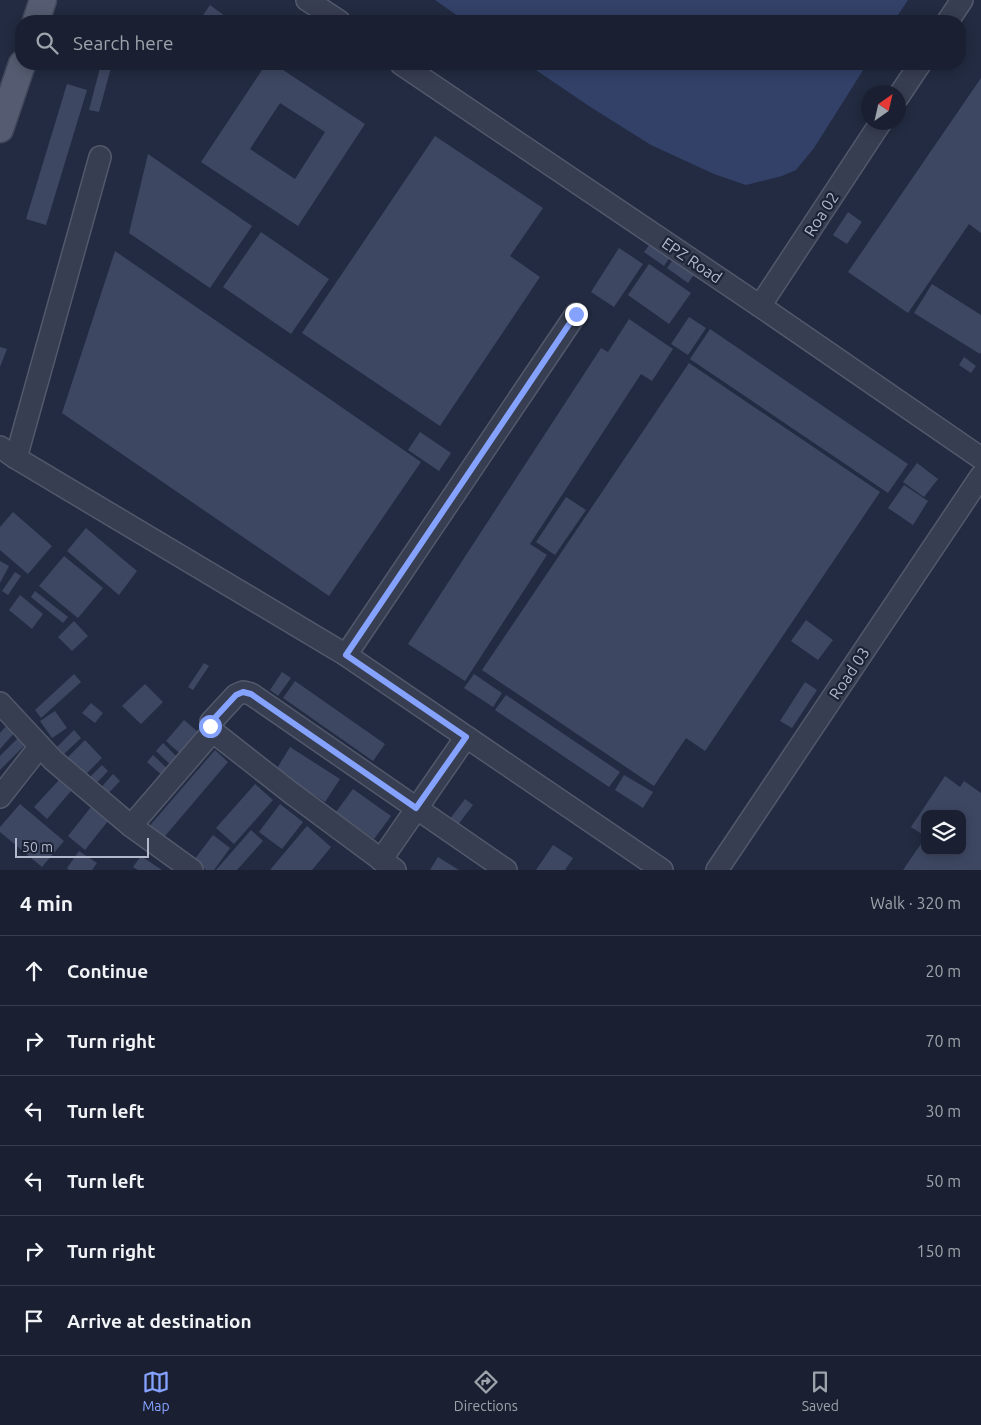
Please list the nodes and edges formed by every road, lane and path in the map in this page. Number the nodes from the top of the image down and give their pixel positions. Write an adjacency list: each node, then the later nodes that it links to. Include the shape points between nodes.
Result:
1 (44, 0): 4 (main road)
2 (307, 0): 5 (street)
3 (962, 0): 6 (street)
4 (38, 15)
5 (330, 15)
6 (952, 15)
7 (20, 70): 11 (main road)
8 (411, 70): 14 (street, EPZ Road)
9 (916, 70): 10 (street)
10 (906, 85)
11 (0, 129)
12 (877, 130): 14 (street, Roa 02)
13 (100, 157): 16 (street)
14 (760, 306): 17 (street, EPZ Road)
15 (576, 314): 19 (street)
16 (8, 452): 19 (street)
17 (981, 458)
18 (981, 476): 31 (street, Road 03)
19 (346, 655): 21 (street)
20 (0, 703): 23 (street)
21 (466, 737): 25 (street); 30 (street)
22 (206, 739): 26 (street)
23 (40, 746): 24 (street); 26 (street)
24 (0, 797)
25 (416, 808): 27 (street); 27 (street, via 251,694 243,692 236,695 211,722 211,730); 29 (street)
26 (131, 826): 28 (street)
27 (388, 865)
28 (192, 870)
29 (506, 870)
30 (662, 870)
31 (717, 870)

